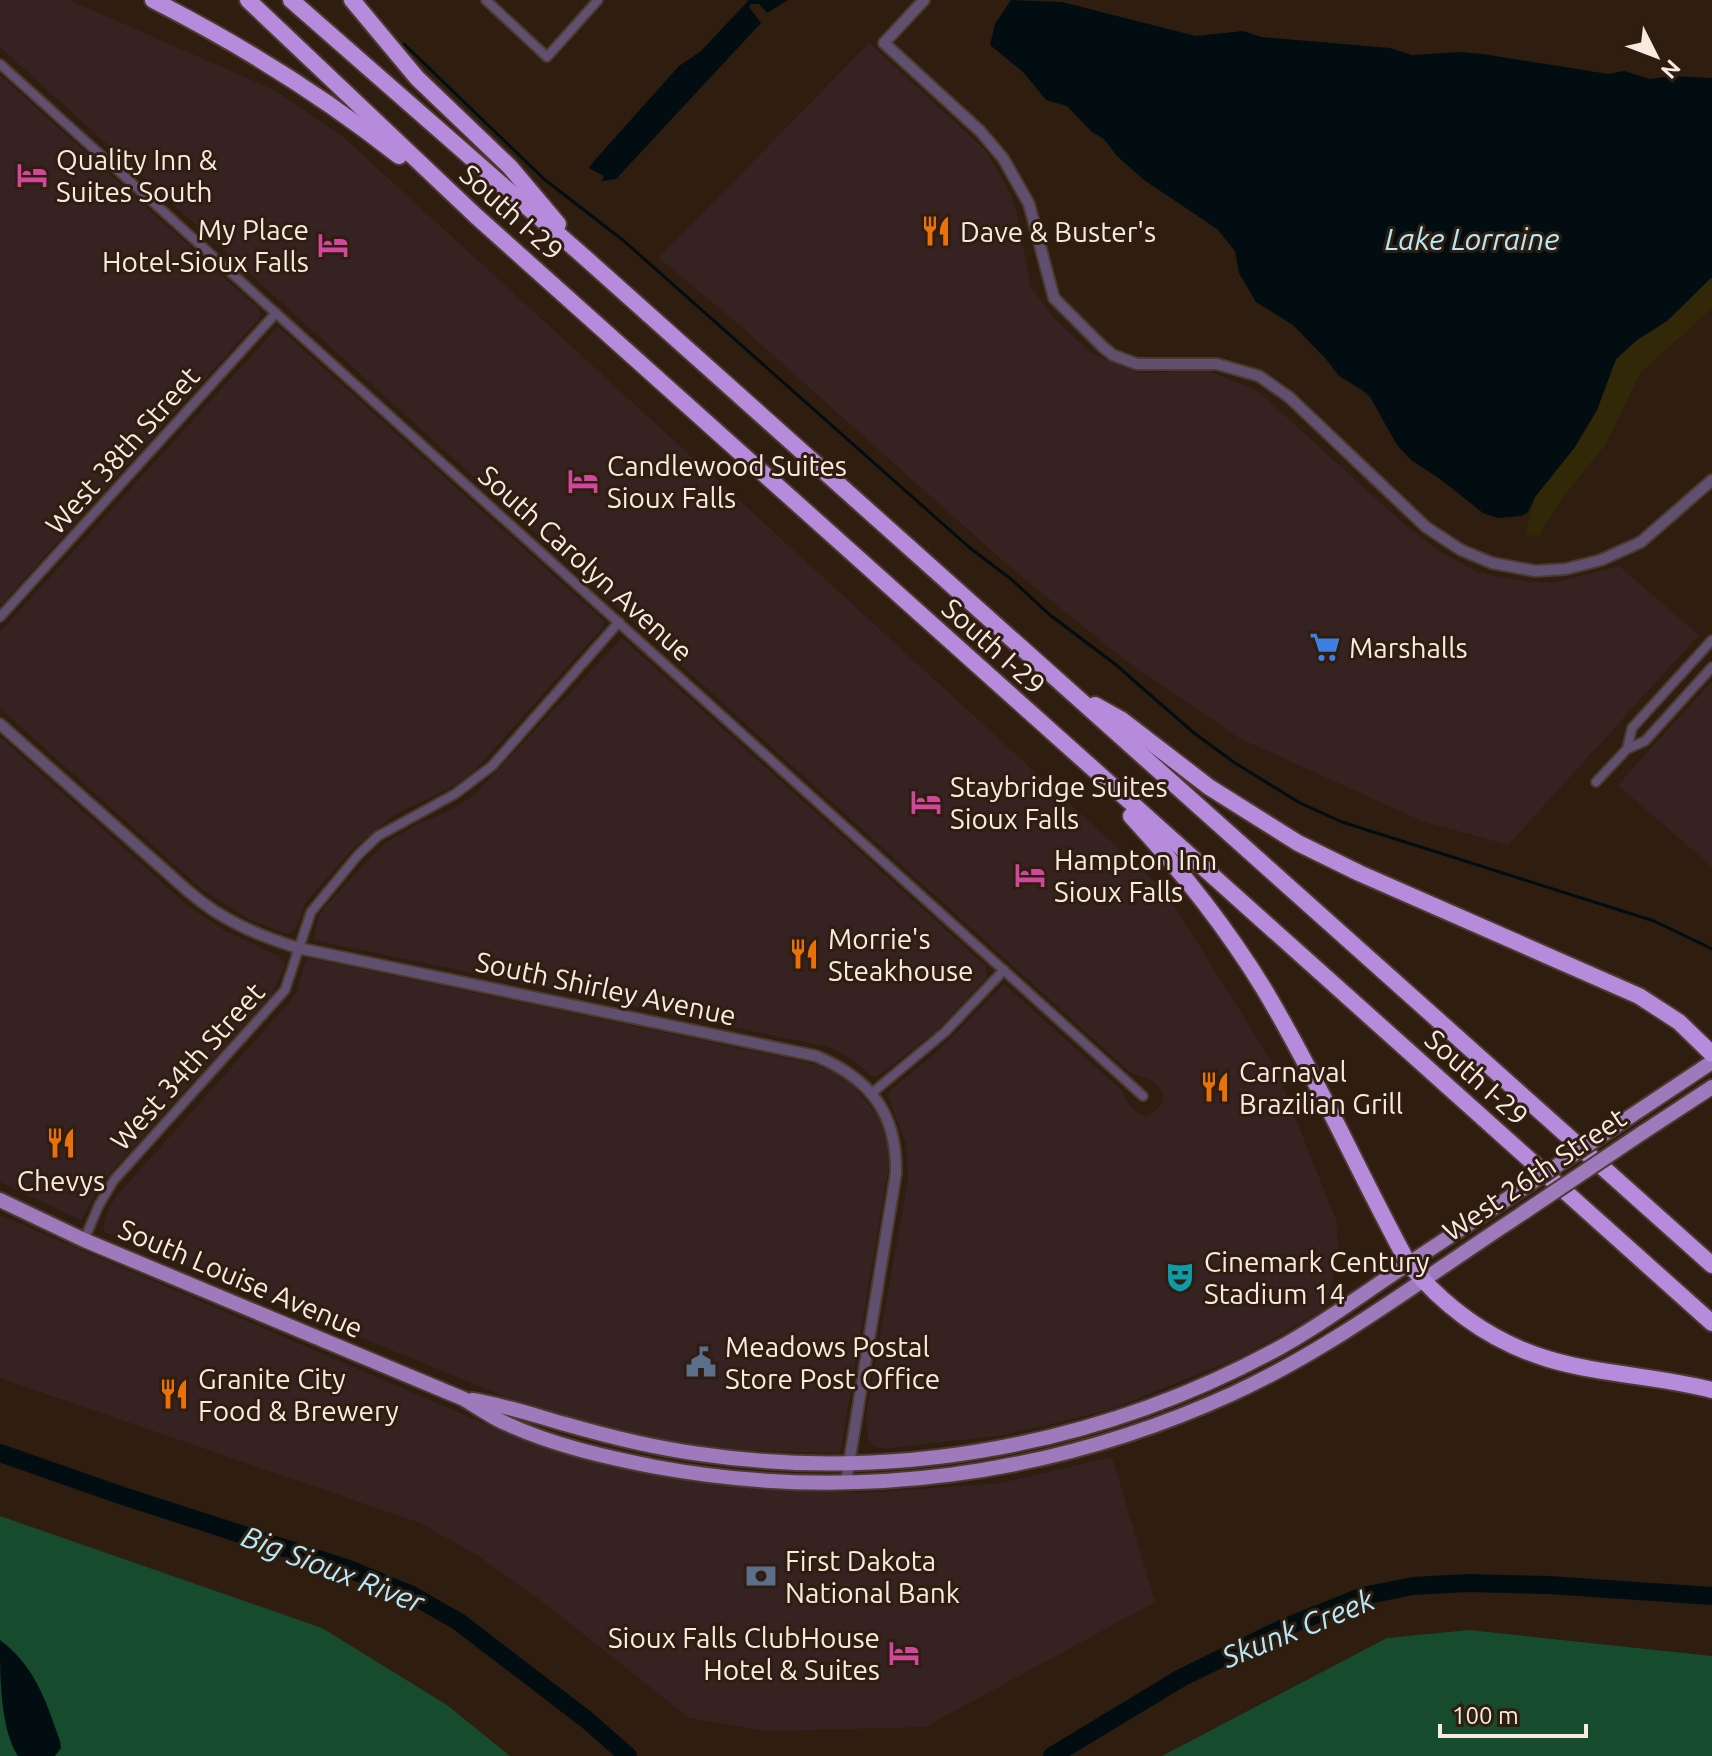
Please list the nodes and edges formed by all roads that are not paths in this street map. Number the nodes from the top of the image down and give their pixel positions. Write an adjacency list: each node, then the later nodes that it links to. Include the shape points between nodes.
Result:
1 (153, 0): 9 (highway, via 315,92)
2 (248, 0): 9 (highway, South I-29)
3 (291, 0): 10 (highway, South I-29)
4 (352, 0): 10 (highway, via 417,78 527,184)
5 (486, 0): 6 (street, via 547,57)
6 (598, 0)
7 (924, 0): 12 (street, via 884,43 1003,158 1029,204 1054,298 1113,355 1137,364 1217,364 1259,376 1289,397 1426,527 1492,563 1535,571 1601,560 1641,542)
8 (0, 64): 11 (street, South Carolyn Avenue)
9 (476, 216): 19 (highway, South I-29)
10 (581, 254): 17 (highway, South I-29)
11 (276, 313): 13 (street, West 38th Street); 14 (street, South Carolyn Avenue)
12 (1712, 480)
13 (0, 617)
14 (619, 622): 22 (street, West 34th Street, via 486,771 378,836 358,855 320,898); 23 (street, South Carolyn Avenue)
15 (1712, 640): 20 (street, via 1632,728)
16 (1712, 667): 20 (street, via 1645,741)
17 (1063, 686): 24 (highway, via 1122,720 1209,787 1298,843 1639,996 1679,1022); 32 (highway, South I-29)
18 (0, 724): 22 (street, South Shirley Avenue, via 205,906 244,929)
19 (1064, 744): 31 (highway, via 1172,863 1246,961); 34 (highway, South I-29)
20 (1627, 749): 21 (street)
21 (1596, 782)
22 (298, 948): 27 (street, South Shirley Avenue, via 816,1056); 30 (street, West 34th Street, via 280,997 114,1180)
23 (1004, 970): 27 (street, via 945,1032); 28 (street, South Carolyn Avenue)
24 (1712, 1054)
25 (1712, 1062): 31 (main road, West 26th Street, bridge)
26 (1712, 1087): 33 (main road, West 26th Street, bridge)
27 (872, 1093): 37 (street, South Shirley Avenue, via 890,1124 896,1173)
28 (1143, 1096)
29 (0, 1200): 30 (main road, South Louise Avenue)
30 (84, 1240): 36 (main road, South Louise Avenue)
31 (1408, 1263): 33 (highway); 37 (main road, West 26th Street, via 1281,1347 1133,1412 977,1452)
32 (1712, 1265)
33 (1422, 1280): 35 (highway, via 1472,1324 1532,1354); 38 (main road, West 26th Street, via 1291,1364 1140,1431 980,1472)
34 (1712, 1323)
35 (1712, 1390)
36 (464, 1399): 37 (main road, South Louise Avenue, via 678,1451); 38 (main road, South Louise Avenue, via 529,1433 635,1463 723,1478)
37 (850, 1463): 38 (street, South Shirley Avenue)
38 (846, 1482)

